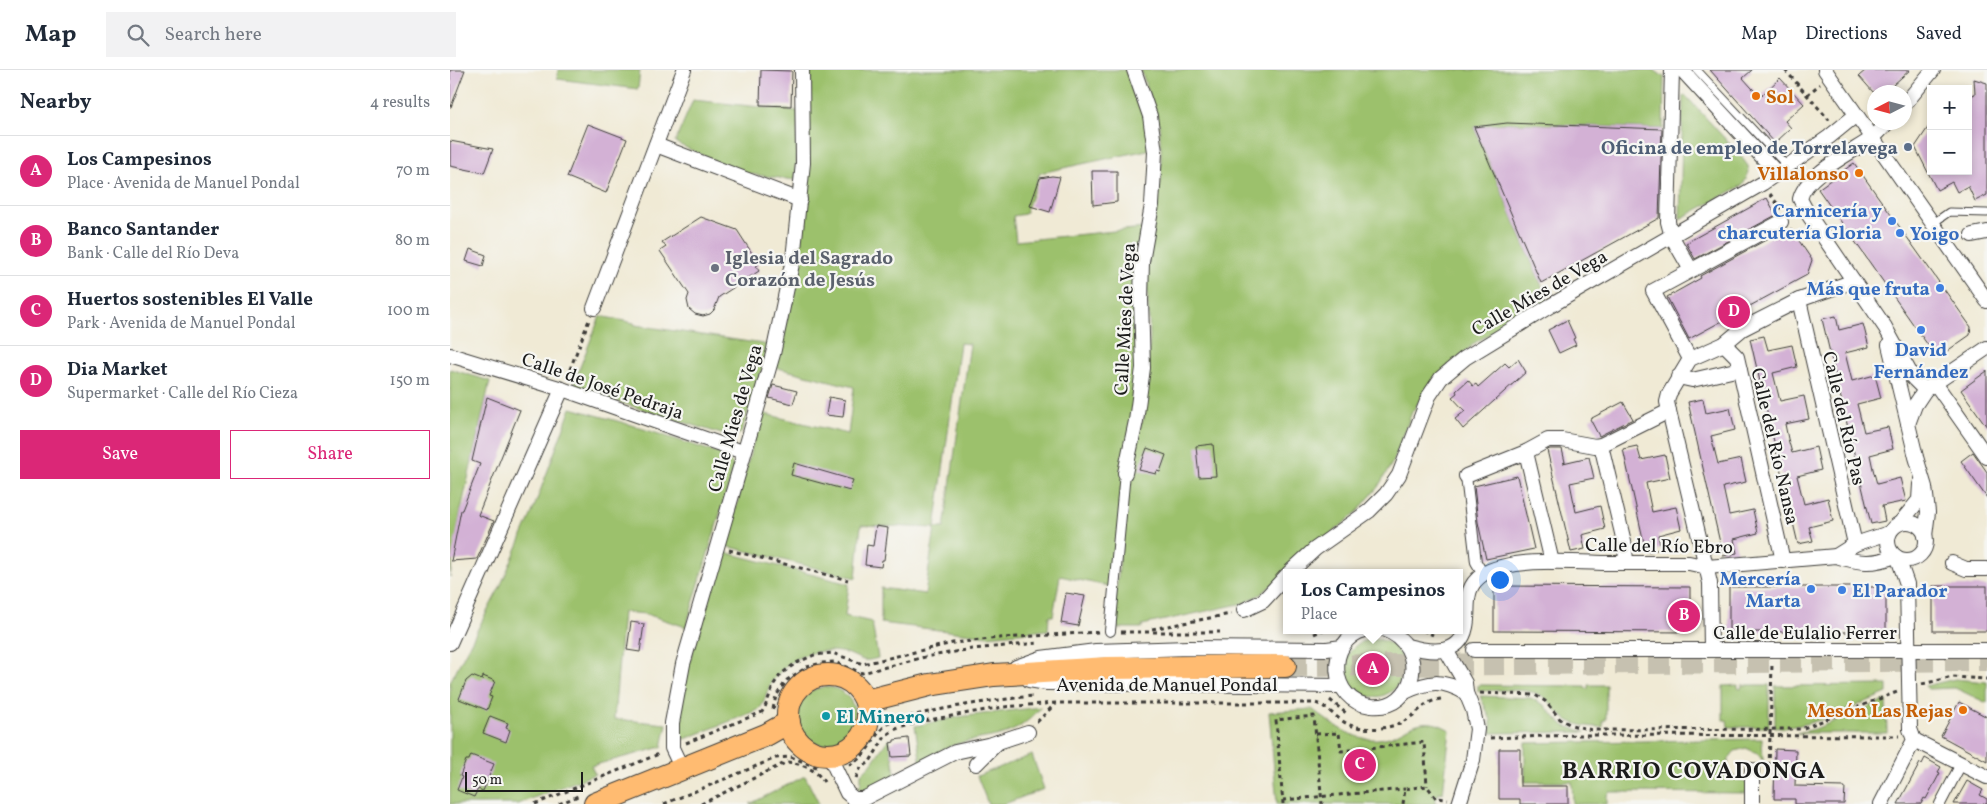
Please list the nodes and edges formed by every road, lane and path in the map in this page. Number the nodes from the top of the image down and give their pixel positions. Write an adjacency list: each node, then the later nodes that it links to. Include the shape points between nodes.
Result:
1 (684, 70): 15 (street)
2 (802, 70): 18 (street, Calle Mies de Vega, via 804,124)
3 (1134, 70): 45 (street, Calle Mies de Vega, via 1150,116 1155,152 1152,205 1142,262 1143,368)
4 (1672, 70): 24 (street, via 1668,222)
5 (1682, 70): 16 (street)
6 (1697, 70): 16 (lane)
7 (1785, 70): 12 (path)
8 (1934, 70): 10 (street)
9 (1830, 72): 11 (street)
10 (1912, 96)
11 (1856, 115): 12 (street, Calle Mies de Vega); 14 (street)
12 (1838, 129): 16 (street, Calle Mies de Vega)
13 (1880, 130): 14 (street)
14 (1872, 138): 21 (street); 26 (street, via 1812,180 1801,192 1800,199)
15 (656, 146): 18 (street); 29 (street)
16 (1782, 169): 17 (street, Calle Mies de Vega)
17 (1763, 183): 20 (path); 24 (street, Calle Mies de Vega)
18 (800, 200): 42 (street, Calle Mies de Vega, via 793,259 773,354)
19 (1987, 214): 21 (lane, via 1949,212)
20 (1783, 219): 25 (street)
21 (1932, 224): 28 (street)
22 (1987, 232): 23 (street)
23 (1972, 235)
24 (1672, 237): 25 (street); 61 (street, Calle Mies de Vega, via 1488,342 1441,378 1429,396 1399,476 1386,494 1369,511 1315,549)
25 (1691, 270): 34 (street, via 1653,291)
26 (1854, 281): 27 (street); 30 (street)
27 (1799, 300): 31 (street, via 1742,328); 51 (street, Calle del Río Pas)
28 (1987, 301)
29 (594, 308): 38 (path)
30 (1885, 327): 37 (street, via 1913,378); 40 (street)
31 (1724, 344): 34 (street); 35 (street, Calle del Río Nansa, via 1736,357)
32 (1987, 348): 37 (street)
33 (450, 355): 38 (street, Calle de José Pedraja)
34 (1690, 359): 36 (street)
35 (1740, 369): 36 (street, via 1692,380); 56 (street, Calle del Río Nansa)
36 (1678, 377): 39 (street, via 1669,394)
37 (1930, 386): 40 (street, via 1915,405); 44 (street)
38 (562, 390): 42 (street, Calle de José Pedraja); 71 (street)
39 (1669, 411): 41 (street); 60 (street)
40 (1908, 424): 47 (street)
41 (1601, 445): 43 (street, via 1548,440); 58 (street)
42 (743, 452): 52 (street, Calle Mies de Vega)
43 (1526, 452): 46 (street); 57 (street)
44 (1987, 457)
45 (1125, 473): 68 (street, Calle Mies de Vega)
46 (1466, 476): 63 (street, via 1476,562)
47 (1921, 476): 48 (street, via 1919,500); 50 (street, via 1928,500)
48 (1901, 522): 49 (street); 50 (street, via 1914,522)
49 (1889, 533): 51 (street, Calle del Río Ebro); 55 (street, via 1888,545)
50 (1926, 536): 53 (street)
51 (1855, 544): 54 (street, Calle del Río Ebro)
52 (716, 546): 64 (path); 99 (street, Calle Mies de Vega, via 683,664 672,723)
53 (1920, 554): 55 (street, via 1910,560); 66 (street)
54 (1836, 556): 55 (street, Calle del Río Ebro, via 1856,563); 56 (street, Calle del Río Ebro)
55 (1896, 557): 66 (street)
56 (1783, 561): 60 (street, Calle del Río Ebro)
57 (1552, 562): 58 (street, Calle del Río Ebro); 63 (street, Calle del Río Ebro, via 1503,567)
58 (1626, 563): 60 (street, Calle del Río Ebro, via 1689,563)
59 (1952, 563): 62 (street, via 1966,569)
60 (1707, 568): 76 (street)
61 (1293, 569)
62 (1987, 569)
63 (1483, 574): 74 (street, via 1468,592 1466,628 1462,638)
64 (848, 580)
65 (1283, 580): 67 (street, Calle Mies de Vega, via 1263,602)
66 (1907, 584): 79 (street)
67 (1244, 610): 68 (path, via 1146,631)
68 (1110, 631): 99 (path, via 953,643 864,664 832,654 814,655 781,674 765,708 757,715)
69 (1356, 634): 73 (street)
70 (1394, 634): 72 (street)
71 (451, 638)
72 (1407, 646): 74 (street, via 1428,651); 85 (street, via 1413,664 1410,684)
73 (1342, 647): 81 (street, Avenida de Manuel Pondal, via 1096,651 1041,658); 83 (street, via 1337,659)
74 (1446, 650): 88 (street)
75 (1474, 650): 76 (street, Calle de Eulalio Ferrer)
76 (1711, 650): 77 (street, Calle de Eulalio Ferrer)
77 (1773, 650): 79 (street, Calle de Eulalio Ferrer); 94 (path)
78 (1987, 650): 79 (street, Calle de Eulalio Ferrer)
79 (1908, 651): 84 (street)
80 (1285, 666): 81 (main road, Avenida de Manuel Pondal, via 1108,668)
81 (994, 675): 83 (street, Avenida de Manuel Pondal, via 1047,683); 89 (main road, Avenida de Manuel Pondal)
82 (1987, 679): 84 (path, via 1953,676)
83 (1341, 686): 85 (street, via 1354,700 1371,706 1390,703)
84 (1909, 688): 94 (path, via 1801,729); 97 (street, via 1910,730)
85 (1405, 692): 88 (street, via 1437,682)
86 (1036, 696): 102 (path, via 969,703 888,724 854,763)
87 (1324, 696): 91 (path)
88 (1470, 696): 90 (path, via 1460,702 1430,701 1400,723 1368,729 1344,722 1322,705 1314,703); 94 (path, via 1535,695 1545,701 1560,719 1592,730); 96 (street)
89 (866, 701): 92 (main road, via 859,689 843,678 824,675 811,678 800,686 788,709); 102 (main road, via 865,731 857,744)
90 (1056, 703): 93 (path); 108 (path, via 1003,707 896,729 886,735 869,762 861,766 855,785)
91 (1349, 715)
92 (793, 731): 102 (main road, via 805,748); 103 (main road, via 766,735); 114 (main road, via 771,745)
93 (1028, 732): 98 (street)
94 (1770, 732): 96 (path); 97 (path, via 1898,735); 104 (path, via 1769,770)
95 (1316, 734): 106 (path, via 1339,733 1341,751 1424,742); 109 (path); 110 (path, via 1314,716 1276,720)
96 (1477, 739): 111 (street)
97 (1914, 740): 101 (street); 120 (street)
98 (998, 742): 100 (street); 108 (street, via 955,752 863,799 854,799)
99 (672, 748): 103 (street, Calle Mies de Vega); 112 (path)
100 (976, 764)
101 (1961, 764): 105 (street); 121 (street)
102 (828, 767): 108 (street); 115 (path, via 826,770 790,756 776,758); 116 (path, via 787,762)
103 (682, 769): 113 (main road)
104 (1752, 770): 119 (street)
105 (1987, 777)
106 (1427, 786): 107 (path); 111 (path, via 1436,798)
107 (1405, 788): 109 (path); 118 (path)
108 (847, 794)
109 (1322, 796): 110 (path); 117 (path)
110 (1283, 802)
111 (1461, 802)
112 (535, 804)
113 (595, 804)
114 (629, 804)
115 (664, 804)
116 (701, 804)
117 (1322, 804)
118 (1403, 804)
119 (1752, 804)
120 (1881, 804)
121 (1940, 804)

